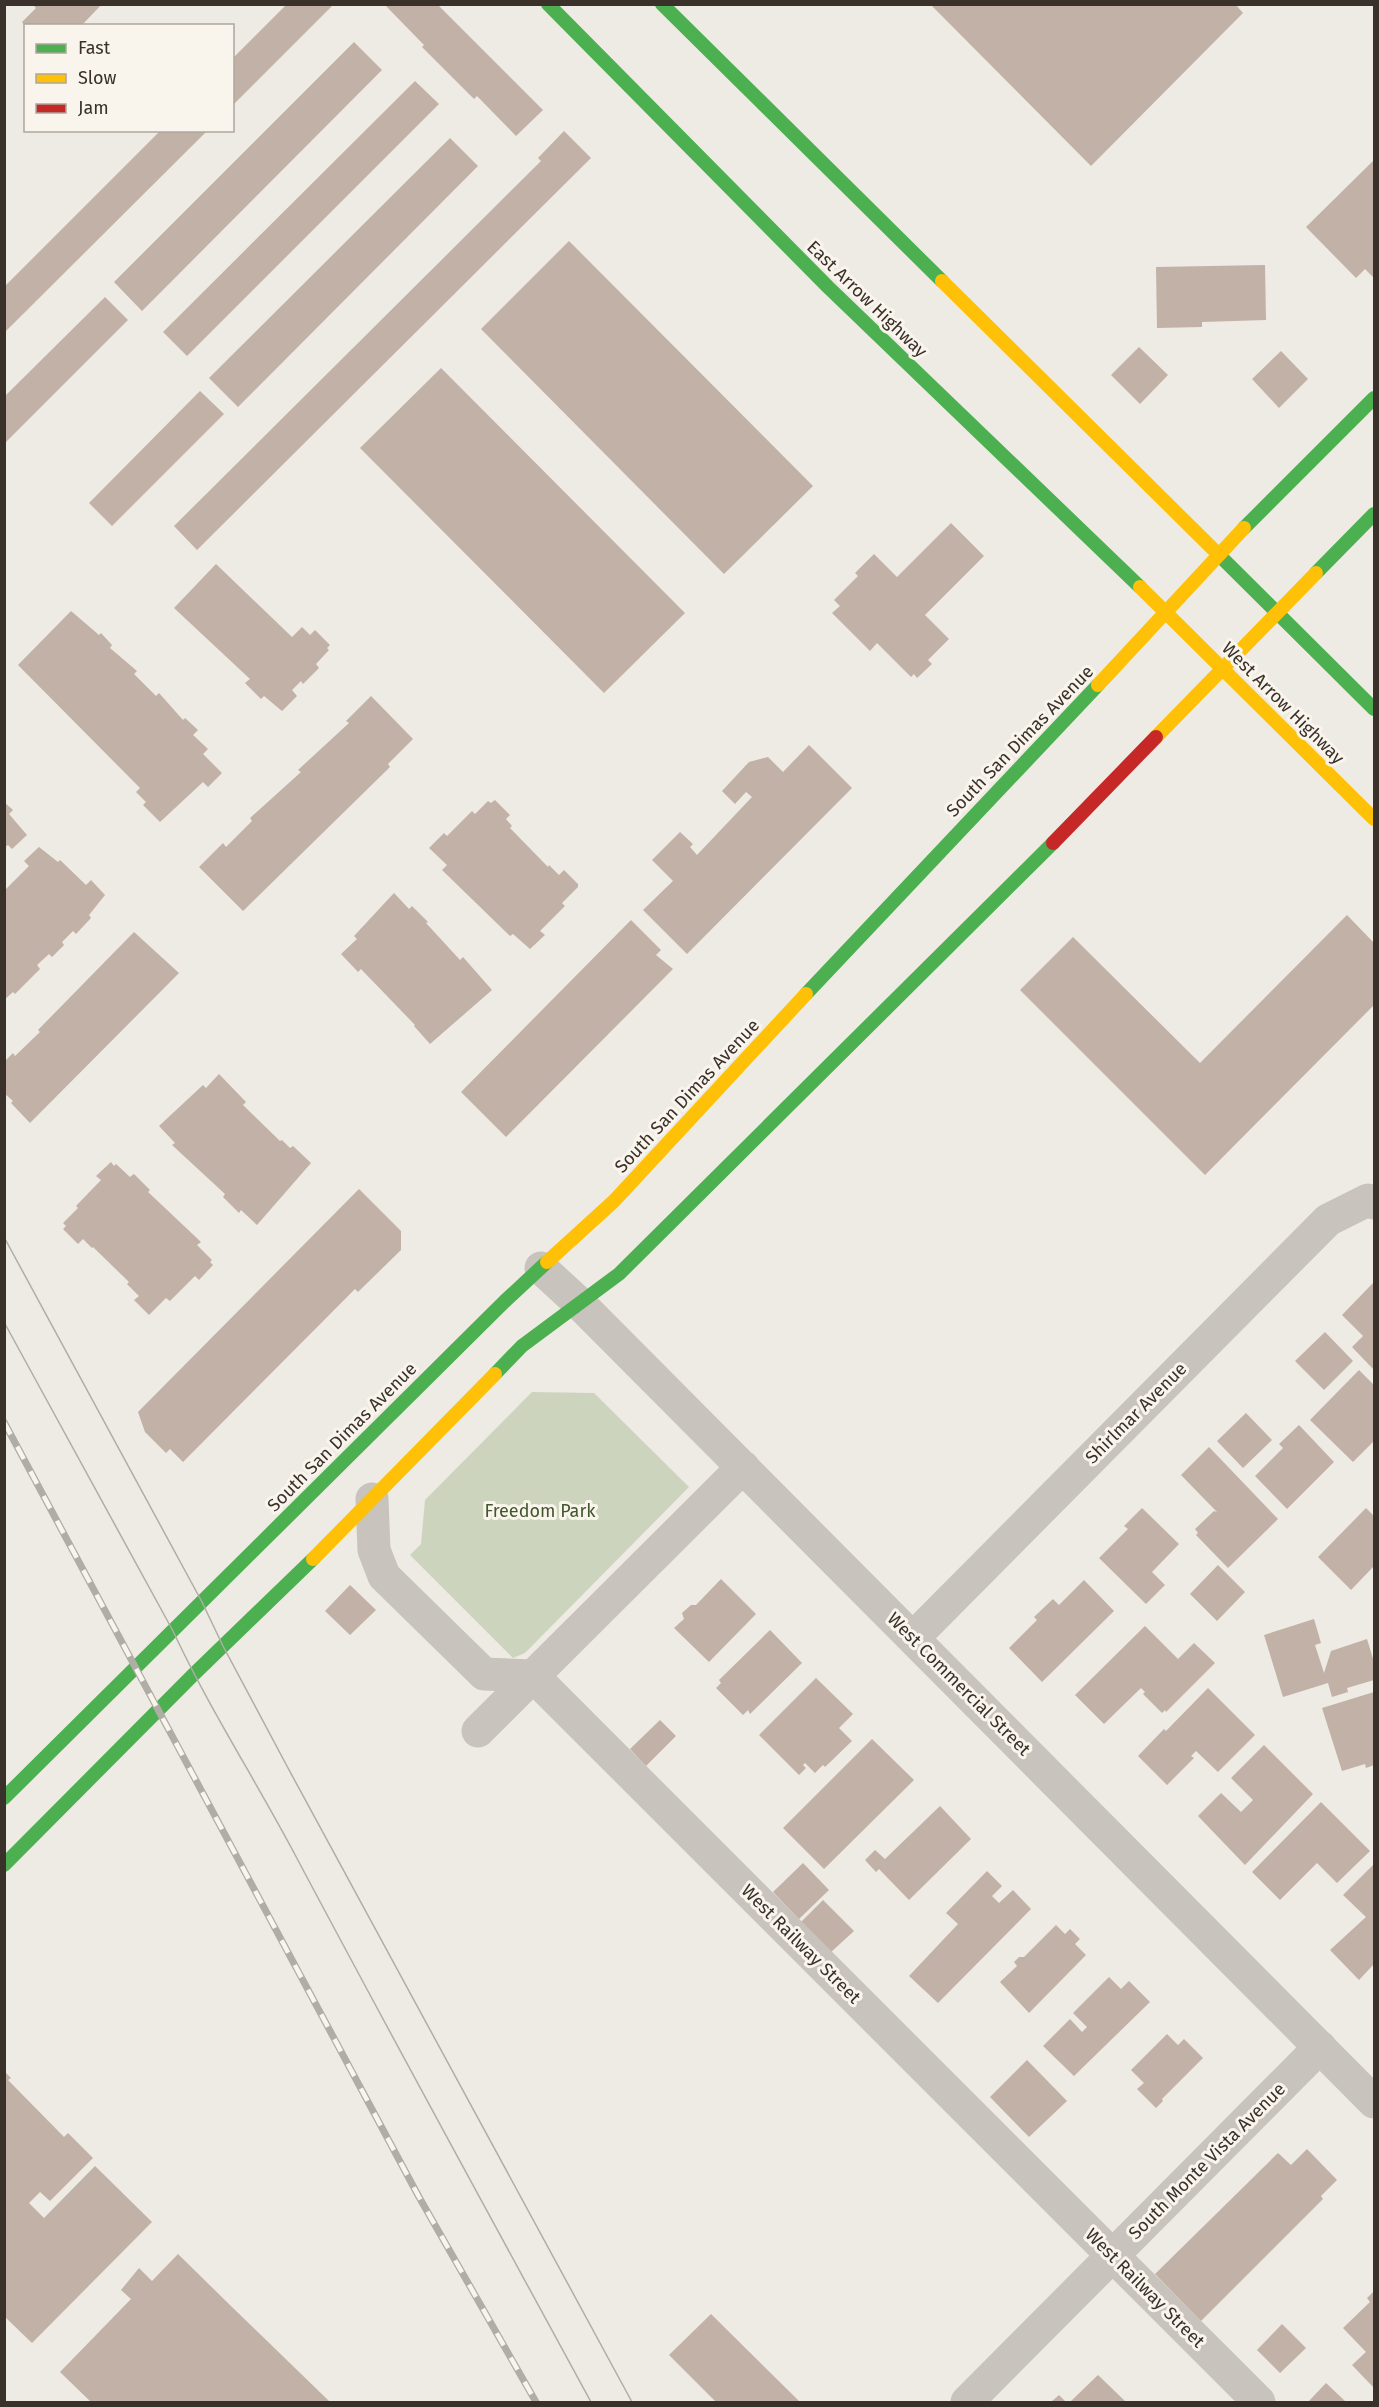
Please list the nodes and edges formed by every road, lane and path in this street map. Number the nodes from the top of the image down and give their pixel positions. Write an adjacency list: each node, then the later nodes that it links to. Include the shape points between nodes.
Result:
1 (548, 4): 6 (street, East Arrow Highway, via 828,287)
2 (662, 4): 5 (street)
3 (1374, 398): 5 (street, South San Dimas Avenue)
4 (1374, 514): 7 (street)
5 (1219, 554): 6 (street, South San Dimas Avenue); 7 (street)
6 (1167, 613): 8 (street, West Arrow Highway); 12 (street, South San Dimas Avenue, via 614,1201)
7 (1280, 613): 8 (street); 9 (street)
8 (1223, 670): 10 (street, West Arrow Highway); 13 (street, via 619,1274)
9 (1374, 709)
10 (1374, 819)
11 (1371, 1201): 16 (street, Shirlmar Avenue, via 1328,1220)
12 (541, 1268): 13 (street, West Commercial Street); 19 (street, South San Dimas Avenue)
13 (579, 1303): 14 (street, West Commercial Street); 15 (street, via 522,1346)
14 (743, 1467): 16 (street, West Commercial Street); 17 (street)
15 (372, 1499): 17 (street, via 374,1550 384,1576 484,1674); 20 (street)
16 (913, 1638): 21 (street, West Commercial Street)
17 (533, 1676): 18 (street); 23 (street, West Railway Street)
18 (478, 1731)
19 (4, 1798)
20 (4, 1865)
21 (1320, 2048): 22 (street, West Commercial Street); 23 (street, South Monte Vista Avenue)
22 (1374, 2102)
23 (1113, 2256): 24 (street, South Monte Vista Avenue); 25 (street, West Railway Street)
24 (967, 2403)
25 (1259, 2403)

